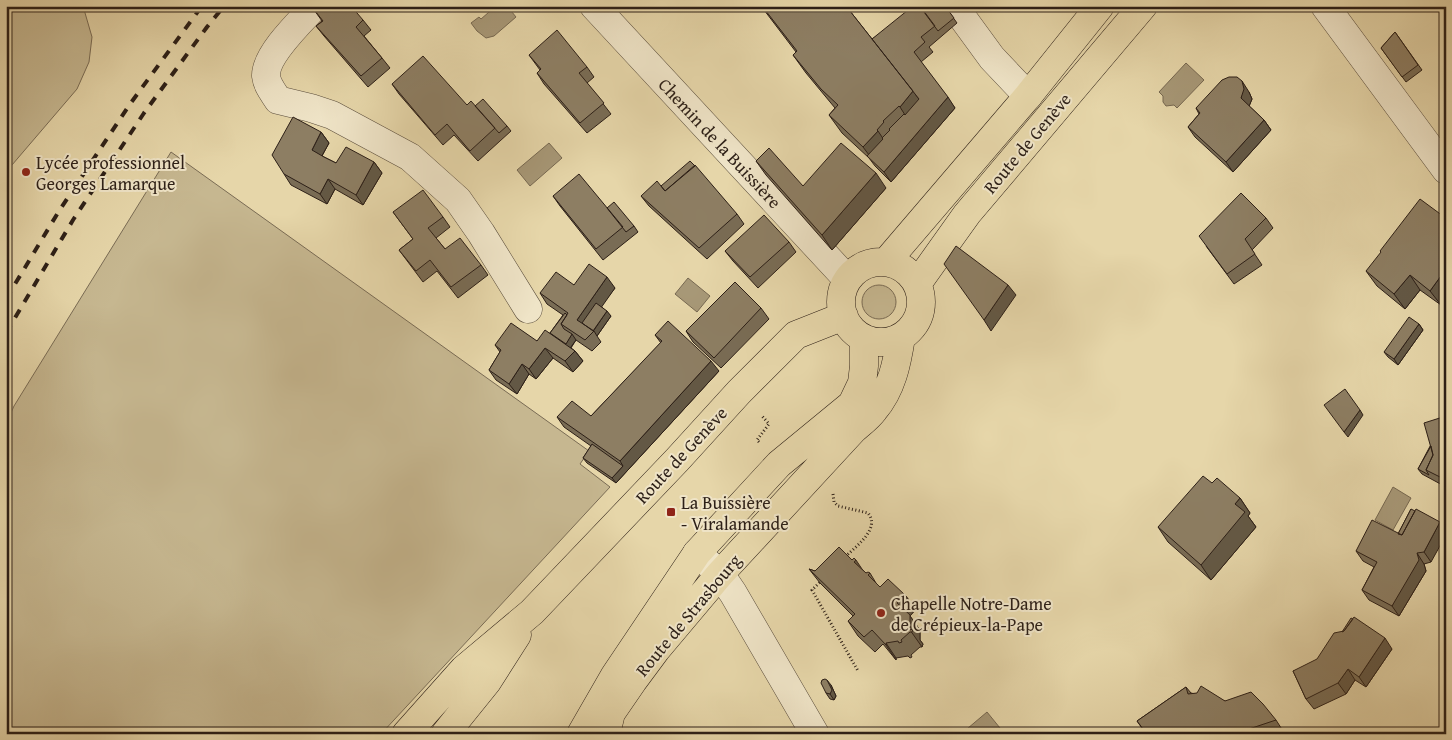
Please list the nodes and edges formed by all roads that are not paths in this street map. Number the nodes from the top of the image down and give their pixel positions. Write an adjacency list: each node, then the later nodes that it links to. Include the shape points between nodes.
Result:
1 (315, 6): 12 (street, via 282,41 269,64 266,74 278,100 332,115 410,157 458,200)
2 (594, 6): 10 (street, Chemin de la Buissière)
3 (954, 6): 7 (street, via 992,58)
4 (1100, 6): 7 (main road, Route de Genève)
5 (1143, 6): 11 (main road, Route de Genève, via 967,214)
6 (1325, 6): 8 (street)
7 (1028, 96): 9 (main road, Route de Genève)
8 (1446, 170)
9 (886, 262): 10 (main road, via 864,266); 11 (main road, via 898,266)
10 (847, 280): 13 (main road, via 842,291)
11 (917, 284): 14 (main road, via 921,308 917,319)
12 (528, 309)
13 (844, 316): 15 (main road, via 848,326); 18 (main road, Route de Genève, via 796,335)
14 (901, 337): 15 (main road, via 876,342); 17 (main road, Route de Strasbourg, via 889,389 875,410)
15 (864, 338): 16 (main road, Route de Strasbourg, via 862,383 852,404 779,464)
16 (698, 553): 17 (street); 22 (main road, Route de Strasbourg, via 615,674)
17 (720, 574): 19 (main road, Route de Strasbourg, via 656,650); 23 (street)
18 (532, 612): 20 (main road, Route de Genève, via 464,669); 21 (main road, Route de Genève, via 487,682)
19 (606, 727)
20 (406, 734)
21 (445, 734)
22 (581, 734)
23 (815, 734)

